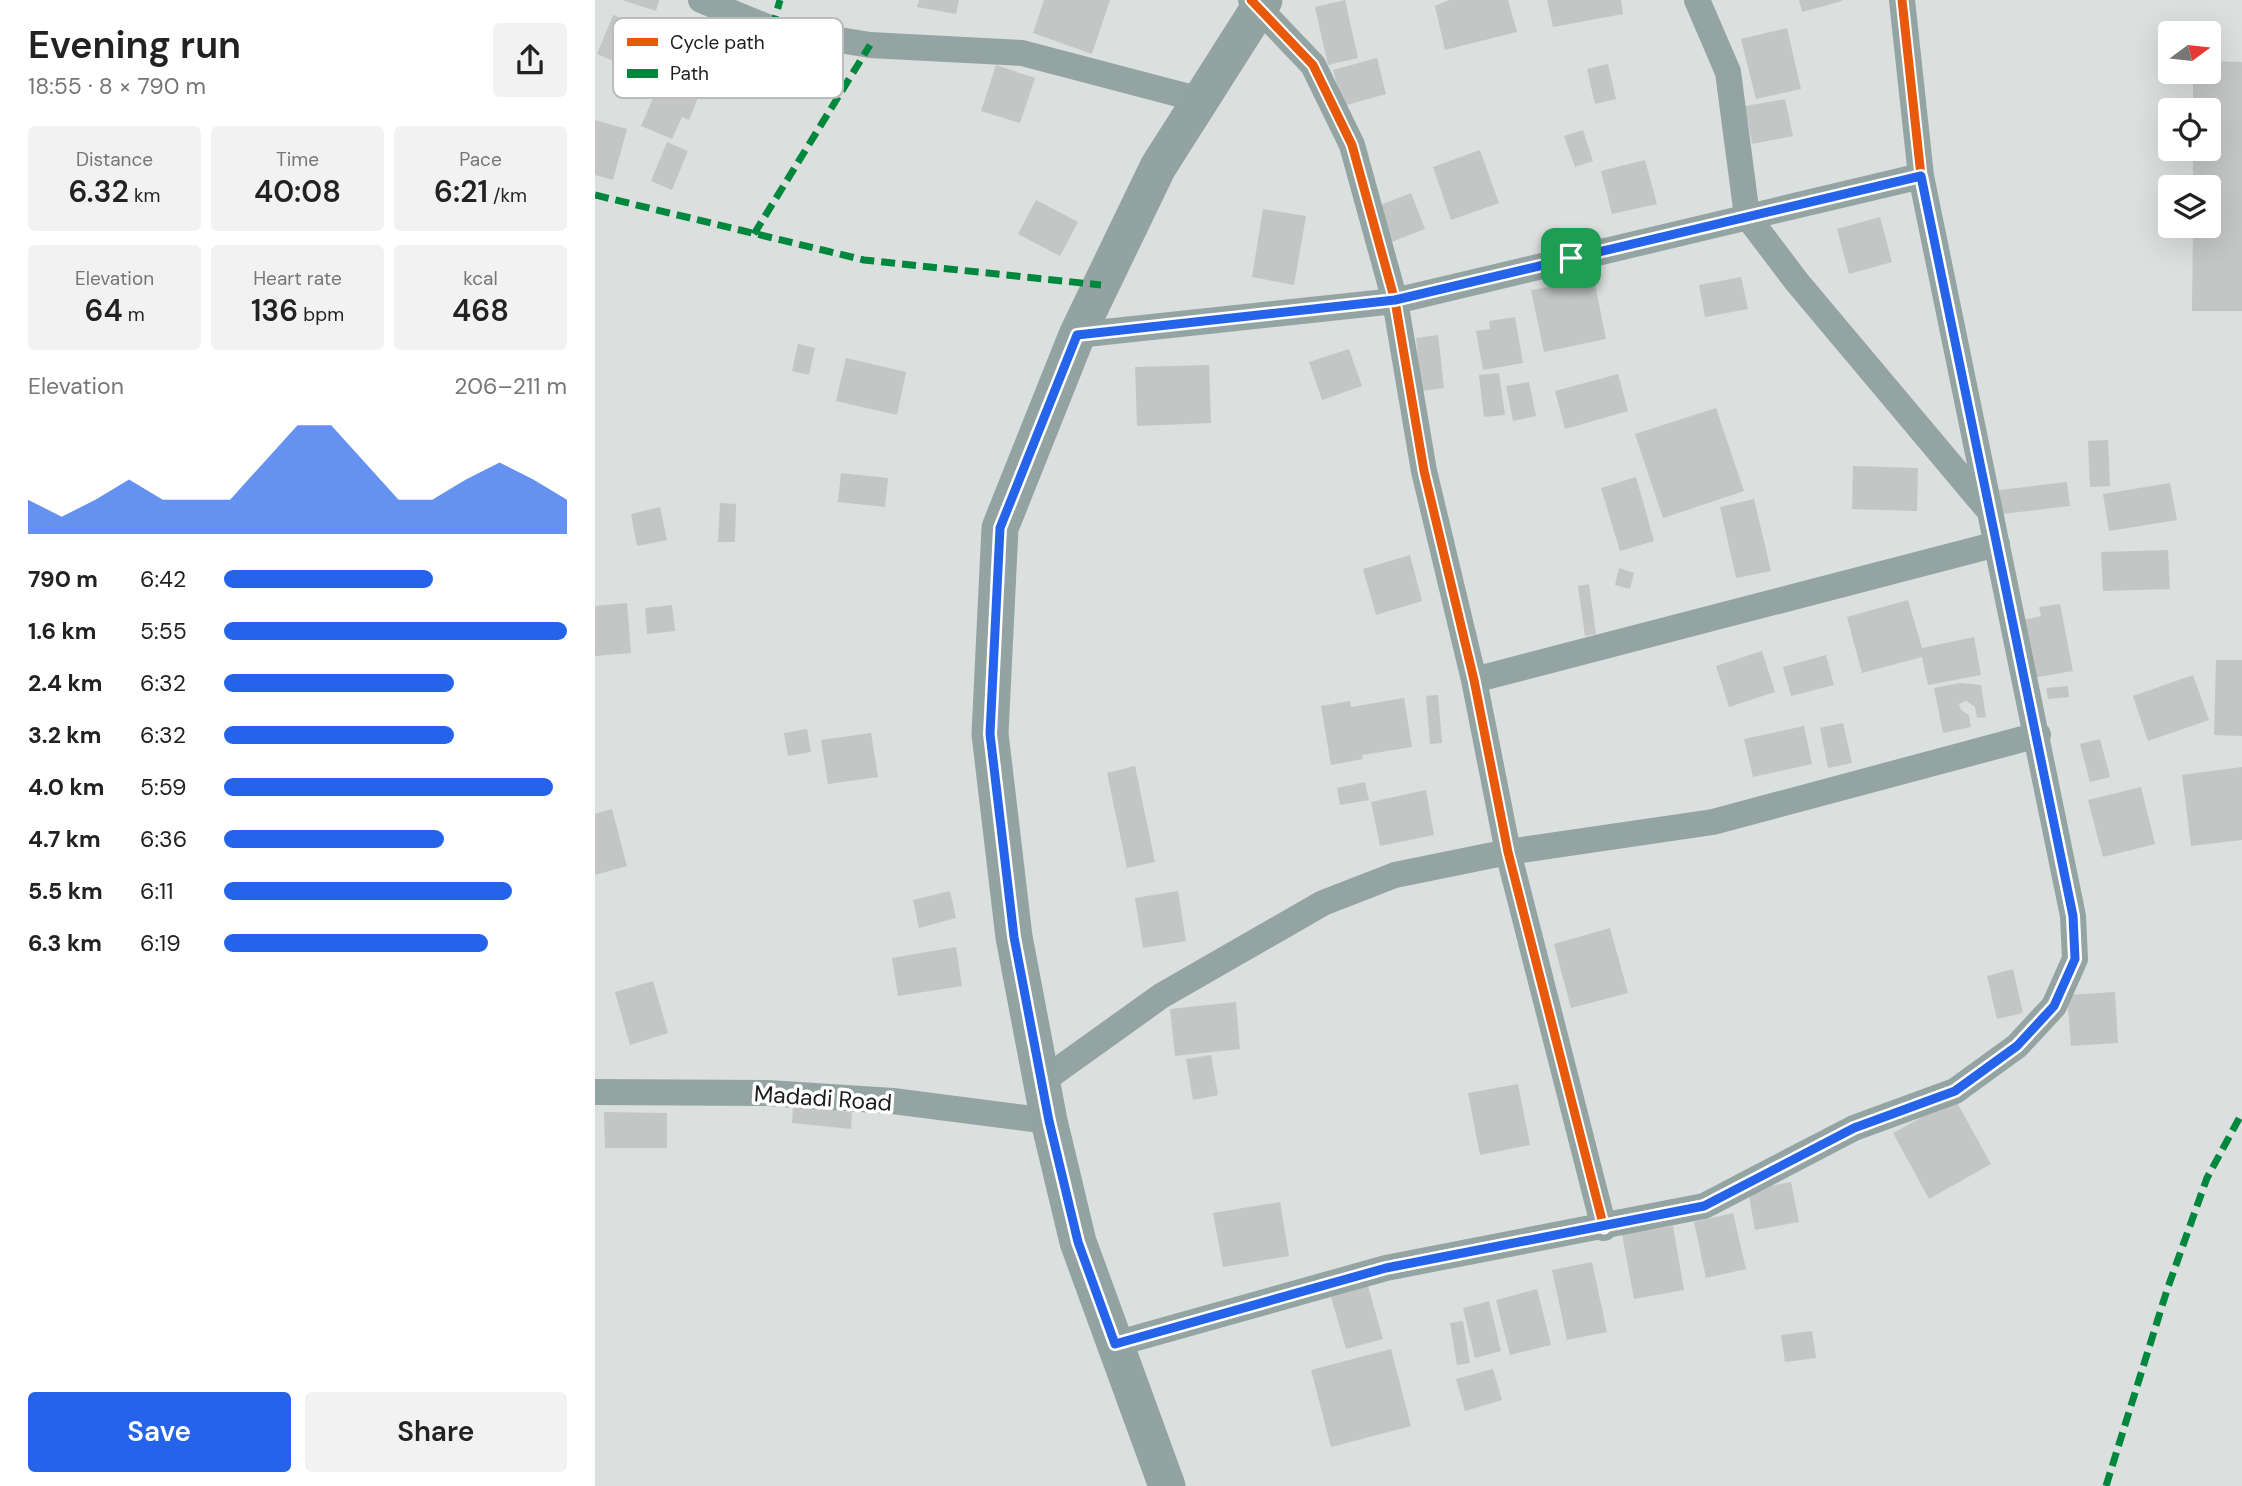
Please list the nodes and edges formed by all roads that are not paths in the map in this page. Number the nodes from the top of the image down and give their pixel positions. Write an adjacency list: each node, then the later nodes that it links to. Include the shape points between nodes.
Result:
1 (701, 0): 5 (street)
2 (1696, 0): 9 (street, via 1728,72)
3 (1902, 0): 8 (street)
4 (1259, 3): 7 (main road); 10 (street, via 1313,65 1352,145)
5 (745, 18)
6 (843, 41): 7 (street, via 1022,53)
7 (1201, 100): 11 (main road, via 1158,167)
8 (1921, 176): 9 (street); 12 (street)
9 (1747, 215): 10 (street); 12 (street, via 1797,282)
10 (1395, 300): 11 (street); 14 (street, via 1424,471)
11 (1077, 335): 17 (main road, via 1000,528 990,734 1014,937)
12 (1990, 511): 13 (street)
13 (1997, 544): 14 (street); 15 (street)
14 (1474, 680): 16 (street)
15 (2038, 735): 16 (street, via 1713,822); 20 (street, via 2073,916 2075,959 2054,1006 2017,1046 1955,1091 1854,1128 1704,1206)
16 (1508, 852): 17 (street, via 1395,875 1323,903 1161,996); 20 (street)
17 (1041, 1082): 19 (main road)
18 (595, 1092): 19 (street, Madadi Road, via 768,1093 893,1101)
19 (1049, 1121): 21 (main road, via 1078,1242)
20 (1604, 1228): 21 (street, via 1386,1268)
21 (1115, 1344): 22 (main road)
22 (1167, 1486)

